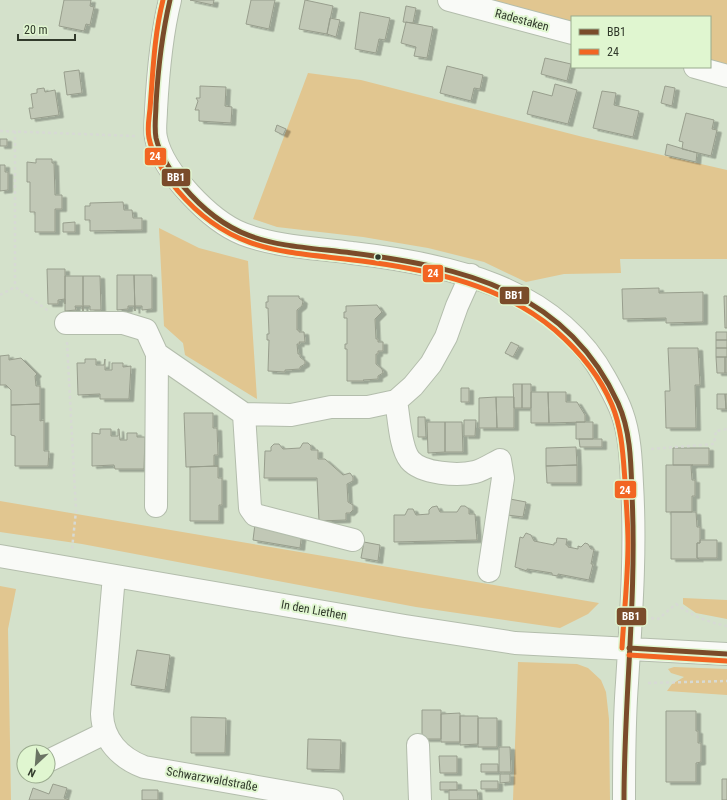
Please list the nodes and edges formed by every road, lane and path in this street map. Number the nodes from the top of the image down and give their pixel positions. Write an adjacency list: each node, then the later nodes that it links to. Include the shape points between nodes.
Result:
1 (170, 0): 8 (street, via 165,21)
2 (449, 0): 3 (street, Radestaken)
3 (571, 33)
4 (699, 68): 5 (street)
5 (727, 76)
6 (0, 131): 7 (path)
7 (15, 131): 8 (path); 10 (path)
8 (155, 136): 9 (street, via 163,155 181,184 212,216 244,234 281,244 382,256)
9 (471, 275): 14 (street, via 432,364); 17 (street, via 539,307 583,347 604,376 623,413)
10 (15, 287): 11 (path); 12 (path)
11 (0, 295)
12 (66, 323): 13 (street, via 123,323 146,330); 21 (path, via 76,511)
13 (157, 354): 15 (street); 18 (street)
14 (396, 401): 15 (street, via 368,407 331,407 291,415); 22 (street, via 403,443 410,460 423,470 441,473 474,472 500,460 503,478)
15 (244, 414): 19 (street, via 250,508 255,515)
16 (727, 430): 17 (path, via 716,431 714,444)
17 (630, 450): 24 (street, via 635,530)
18 (156, 506)
19 (353, 540)
20 (0, 556): 21 (street, In den Liethen)
21 (69, 568): 23 (street, In den Liethen)
22 (489, 571)
23 (114, 576): 26 (street, In den Liethen, via 515,643); 30 (street, Schwarzwaldstraße, via 102,714)
24 (631, 616): 25 (path, via 658,619 676,604 706,622); 26 (street)
25 (727, 626)
26 (629, 648): 27 (street, In den Liethen); 29 (street)
27 (727, 654)
28 (727, 681): 29 (path)
29 (627, 684): 35 (street)
30 (105, 733): 32 (street); 33 (street, Schwarzwaldstraße, via 115,748 130,762 144,767)
31 (418, 745): 34 (street)
32 (56, 757)
33 (332, 800)
34 (420, 800)
35 (624, 800)

